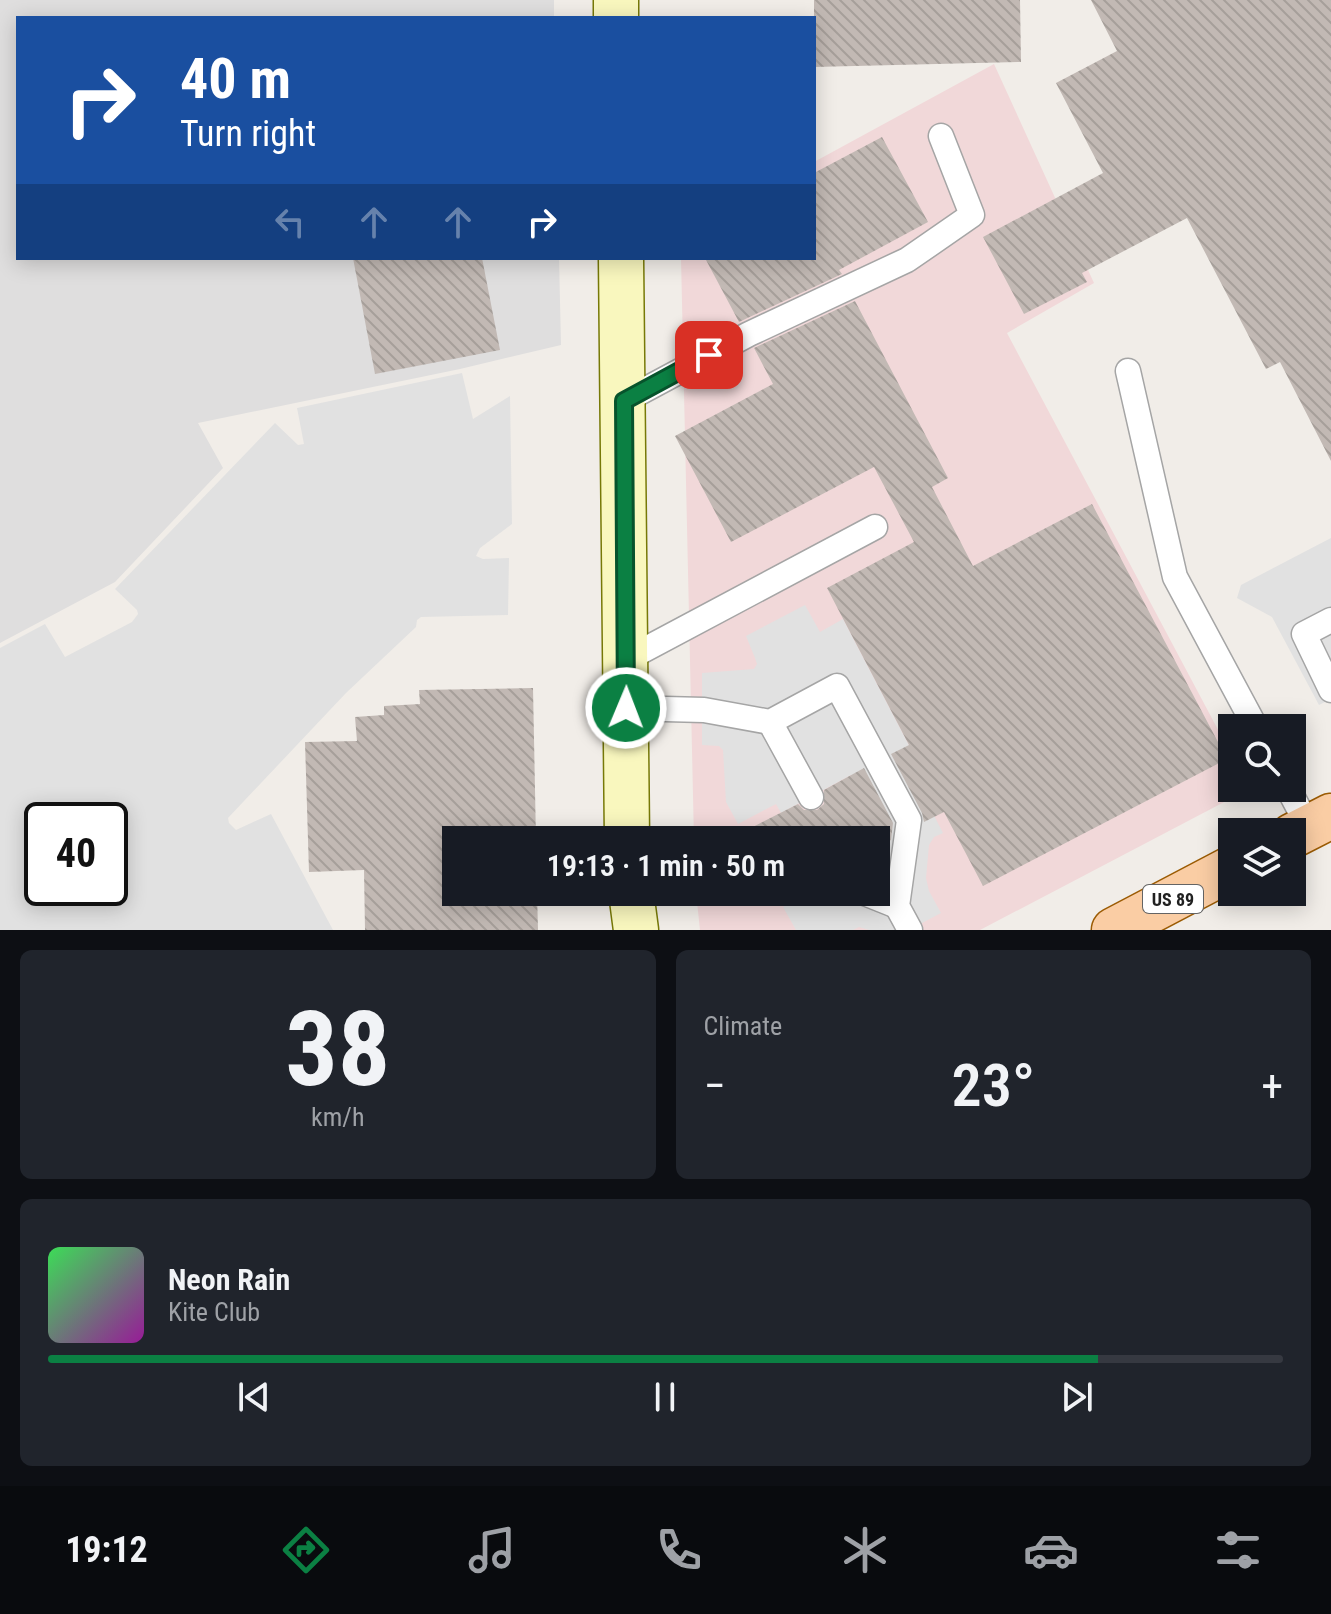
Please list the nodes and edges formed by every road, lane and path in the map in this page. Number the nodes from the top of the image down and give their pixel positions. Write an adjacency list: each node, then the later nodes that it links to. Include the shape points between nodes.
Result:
1 (941, 136): 4 (lane, via 972,215 907,260 749,334)
2 (621, 260): 4 (street)
3 (1128, 371): 10 (lane, via 1175,577)
4 (624, 401): 7 (street)
5 (875, 527): 7 (lane)
6 (1331, 620): 8 (lane, via 1304,634)
7 (627, 659): 9 (street)
8 (1331, 690)
9 (626, 708): 11 (lane, via 704,710); 14 (street)
10 (1248, 714)
11 (770, 722): 12 (lane); 19 (lane, via 837,686 909,820)
12 (811, 797)
13 (1296, 802): 15 (lane)
14 (627, 826)
15 (1311, 826)
16 (1218, 875): 22 (main road, US 89)
17 (890, 903): 19 (lane)
18 (633, 906): 20 (street)
19 (897, 906): 21 (lane)
20 (636, 930)
21 (910, 930)
22 (1114, 930)

